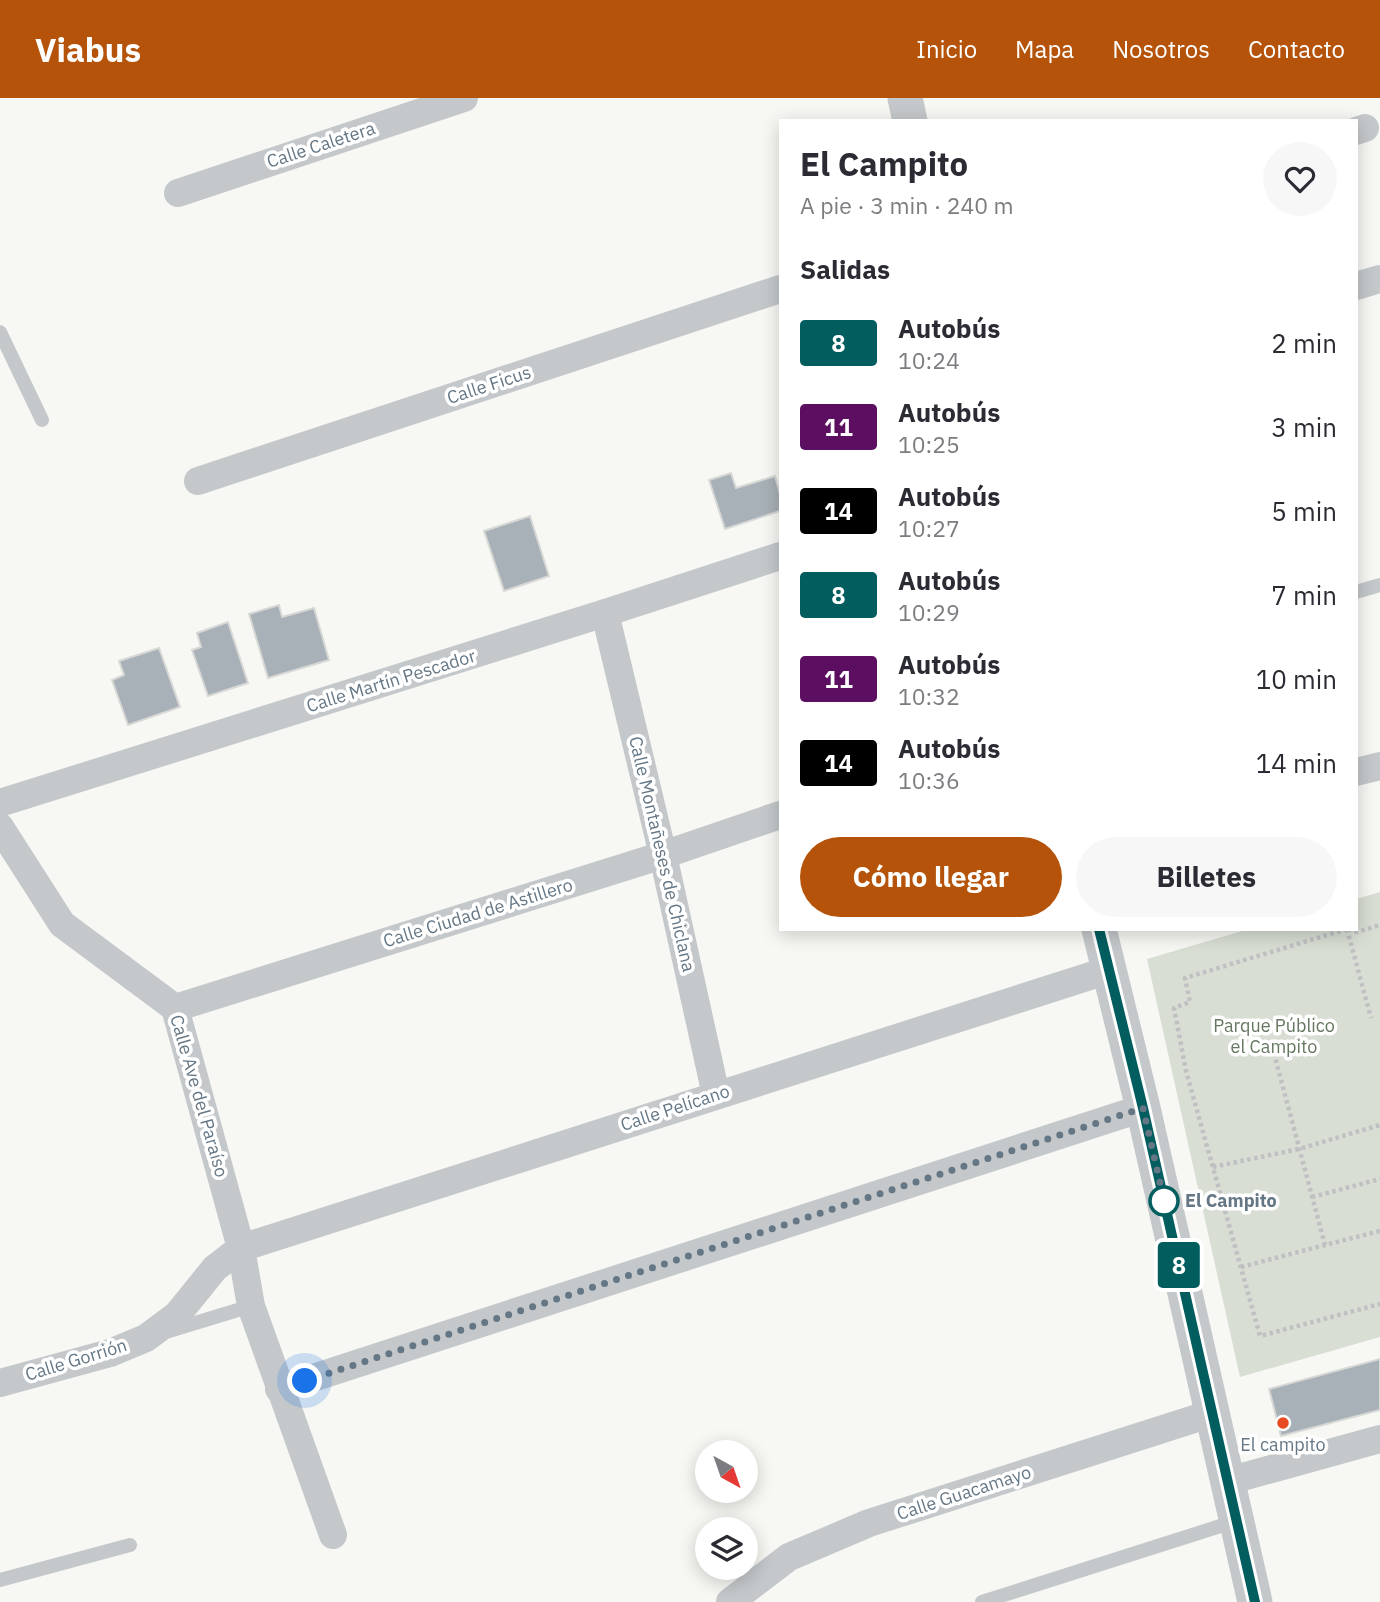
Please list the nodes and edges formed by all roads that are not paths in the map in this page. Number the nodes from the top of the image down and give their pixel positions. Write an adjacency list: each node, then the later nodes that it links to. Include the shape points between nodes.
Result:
1 (464, 98): 4 (street, Calle Caletera)
2 (905, 98): 3 (street)
3 (910, 119)
4 (178, 193)
5 (1380, 279): 6 (street)
6 (1358, 285)
7 (779, 289): 10 (street, Calle Ficus)
8 (0, 332): 9 (lane)
9 (42, 420)
10 (198, 481)
11 (779, 556): 14 (street, Calle Martín Pescador)
12 (1380, 585): 13 (lane)
13 (1358, 591)
14 (605, 613): 17 (street, Calle Martín Pescador); 20 (street, Calle Montañeses de Chiclana)
15 (1380, 766): 16 (street)
16 (1358, 772)
17 (0, 803)
18 (779, 815): 20 (street, Calle Ciudad de Astillero)
19 (0, 827): 23 (street, Calle Ave del Paraíso, via 62,925)
20 (663, 855): 23 (street, Calle Ciudad de Astillero); 24 (street, Calle Montañeses de Chiclana)
21 (1099, 931): 22 (street)
22 (1109, 970): 24 (street, Calle Pelícano); 25 (street)
23 (175, 1008): 26 (street, Calle Ave del Paraíso)
24 (716, 1095): 26 (street, Calle Pelícano)
25 (1143, 1108): 30 (street); 31 (street)
26 (241, 1248): 27 (street, Calle Ave del Paraíso); 28 (street, Calle Gorrión, via 215,1268 177,1315)
27 (251, 1306): 28 (lane); 30 (street, Calle Ave del Paraíso)
28 (146, 1338): 29 (street, Calle Gorrión, via 110,1353)
29 (0, 1383)
30 (279, 1389): 35 (street, Calle Ave del Paraíso)
31 (1213, 1413): 33 (street); 38 (street, Calle Guacamayo, via 869,1523 789,1557)
32 (1380, 1438): 33 (street)
33 (1228, 1481): 34 (street)
34 (1236, 1521): 39 (lane); 40 (street)
35 (333, 1535)
36 (130, 1545): 37 (lane)
37 (0, 1580)
38 (730, 1602)
39 (982, 1602)
40 (1255, 1602)

